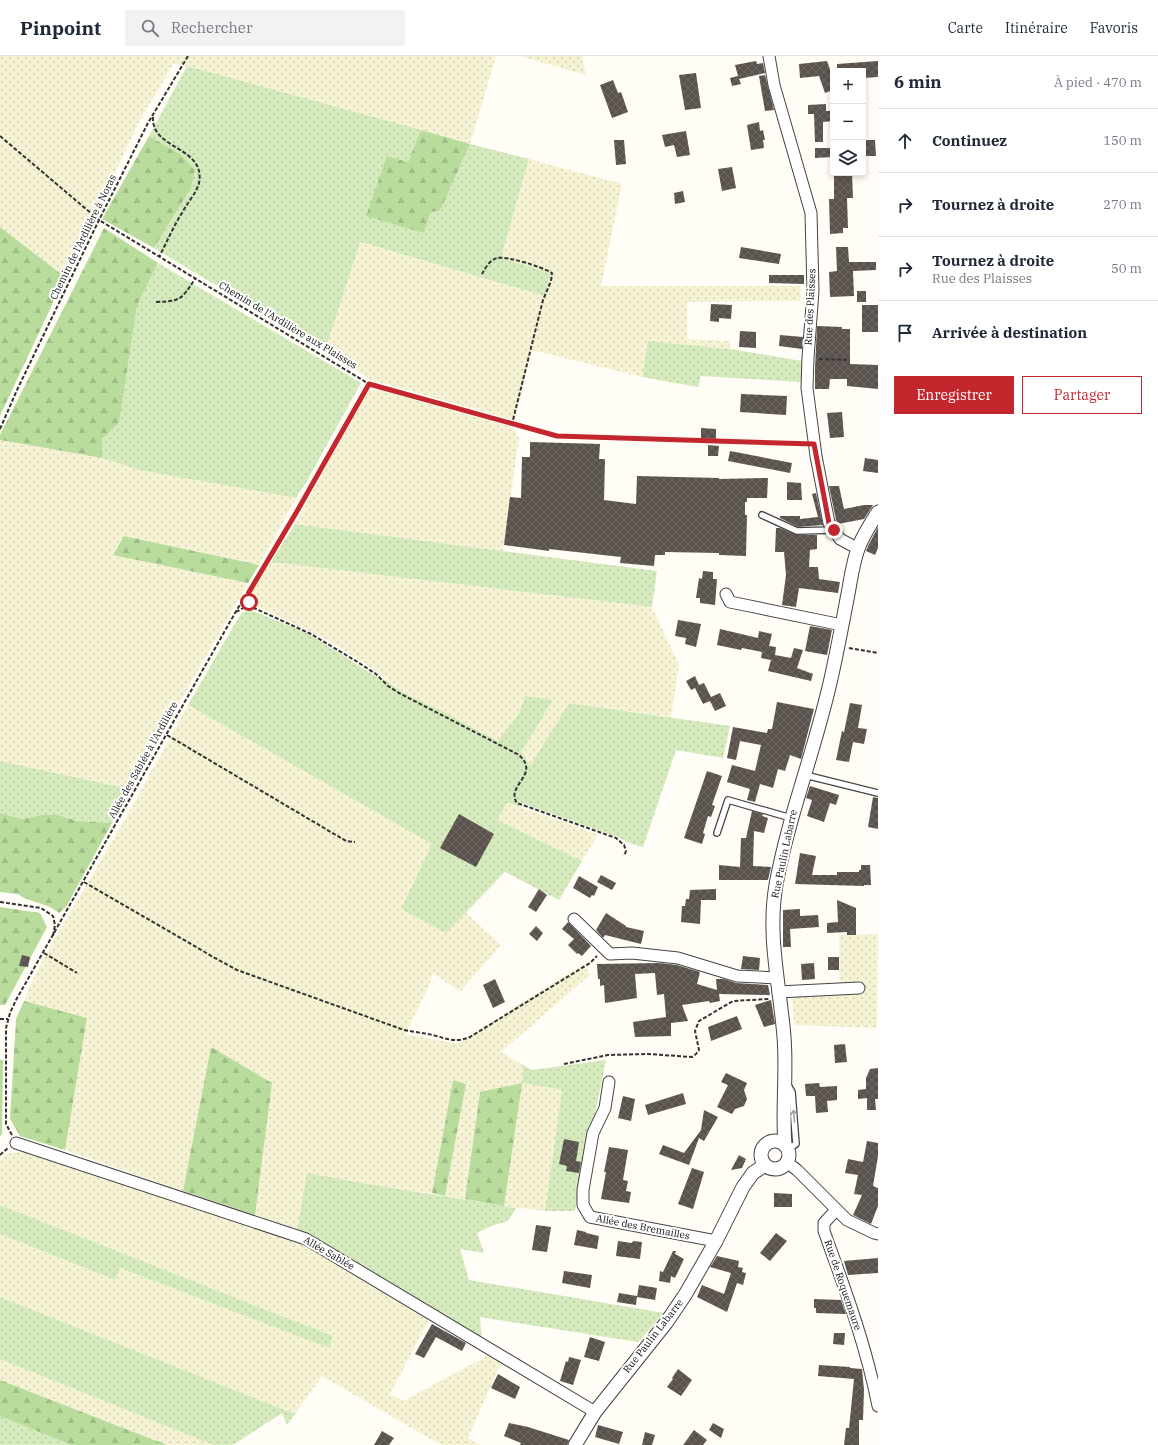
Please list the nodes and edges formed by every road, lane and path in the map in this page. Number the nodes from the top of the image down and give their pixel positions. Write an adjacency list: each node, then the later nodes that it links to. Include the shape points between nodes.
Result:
1 (188, 56): 3 (path, Chemin de l'Ardilière à Noras)
2 (769, 56): 10 (street, Rue des Plaisses, via 774,85 811,213 813,291)
3 (153, 116): 5 (path, Chemin de l'Ardilière à Noras); 6 (path, via 152,122 156,132 188,155 196,164 199,173 193,196)
4 (0, 136): 5 (path, Chemin de l'Ardilière aux Plaisses)
5 (99, 220): 6 (path, Chemin de l'Ardilière aux Plaisses); 14 (path, Chemin de l'Ardilière à Noras)
6 (159, 257): 8 (path, Chemin de l'Ardilière aux Plaisses)
7 (482, 274): 13 (path, via 496,258 544,268 552,273)
8 (195, 279): 9 (path, via 184,296 174,301); 12 (path, Chemin de l'Ardilière aux Plaisses)
9 (156, 302)
10 (808, 358): 11 (path); 15 (street, Rue des Plaisses, via 807,388)
11 (850, 360)
12 (369, 384): 13 (path, Chemin de l'Ardilière aux Plaisses); 20 (path, Allée des Sablée à l'Ardilière)
13 (512, 424): 15 (path, Chemin de l'Ardilière aux Plaisses, via 557,436)
14 (0, 429)
15 (814, 444): 18 (street, Rue des Plaisses, via 829,523)
16 (878, 512): 19 (street, Rue Paulin Labarre)
17 (762, 515): 18 (lane, via 797,531)
18 (834, 530): 19 (street, Rue des Plaisses, via 840,539)
19 (859, 547): 24 (street, Rue Paulin Labarre)
20 (252, 587): 22 (path, via 248,598); 23 (path, Allée des Sablée à l'Ardilière)
21 (726, 594): 24 (street, via 730,602)
22 (254, 608): 23 (path, via 243,608); 33 (path, via 311,634 376,674 399,693 519,755 526,763 526,769 514,794 517,803 616,838 624,845)
23 (236, 613): 27 (path, Allée des Sablée à l'Ardilière)
24 (842, 625): 25 (street, Rue Paulin Labarre)
25 (838, 646): 26 (path); 28 (street, Rue Paulin Labarre, via 825,704)
26 (878, 653)
27 (167, 735): 32 (path, via 346,841); 34 (path, Allée des Sablée à l'Ardilière)
28 (804, 774): 29 (lane); 30 (street, Rue Paulin Labarre)
29 (878, 793)
30 (791, 818): 31 (lane, via 728,800); 41 (street, Rue Paulin Labarre, via 776,886 772,922)
31 (717, 833)
32 (355, 842)
33 (624, 856)
34 (84, 882): 37 (path, Allée des Sablée à l'Ardilière); 38 (path, via 237,970 404,1030 447,1040 463,1040 470,1037 590,963)
35 (0, 902): 37 (path, via 41,908 53,916)
36 (574, 919): 38 (street)
37 (53, 937): 39 (path, Allée des Sablée à l'Ardilière)
38 (604, 949): 41 (street, via 610,954 632,953 678,958 737,976)
39 (44, 952): 40 (path); 45 (path, Allée des Sablée à l'Ardilière)
40 (77, 973)
41 (777, 978): 43 (street, Rue Paulin Labarre)
42 (859, 988): 43 (street)
43 (779, 995): 46 (path, via 733,1001 699,1021 694,1031 698,1050 692,1057 608,1054); 48 (street, Rue Paulin Labarre, via 784,1037)
44 (0, 1019): 45 (path)
45 (8, 1019): 49 (path, Allée des Sablée à l'Ardilière, via 6,1124)
46 (564, 1064)
47 (609, 1082): 57 (street, Allée des Bremailles, via 605,1108 593,1133 583,1190 583,1205 590,1217)
48 (785, 1086): 50 (street, via 776,1126); 51 (street, one-way to 48)
49 (16, 1142): 52 (path); 59 (street, Allée Sablée, via 306,1239)
50 (769, 1143): 51 (street, via 777,1141); 54 (street, via 761,1153)
51 (786, 1147): 53 (street)
52 (0, 1155)
53 (788, 1163): 54 (street, via 777,1170); 55 (street)
54 (765, 1165): 57 (street, Rue Paulin Labarre, via 753,1173 743,1187)
55 (836, 1210): 56 (street, via 847,1220); 58 (street, Rue de Roquemaure, via 824,1223 824,1231 856,1321)
56 (878, 1234)
57 (716, 1241): 59 (street, Rue Paulin Labarre, via 666,1323)
58 (878, 1406)
59 (595, 1412): 60 (street, Rue Paulin Labarre)
60 (575, 1445)

